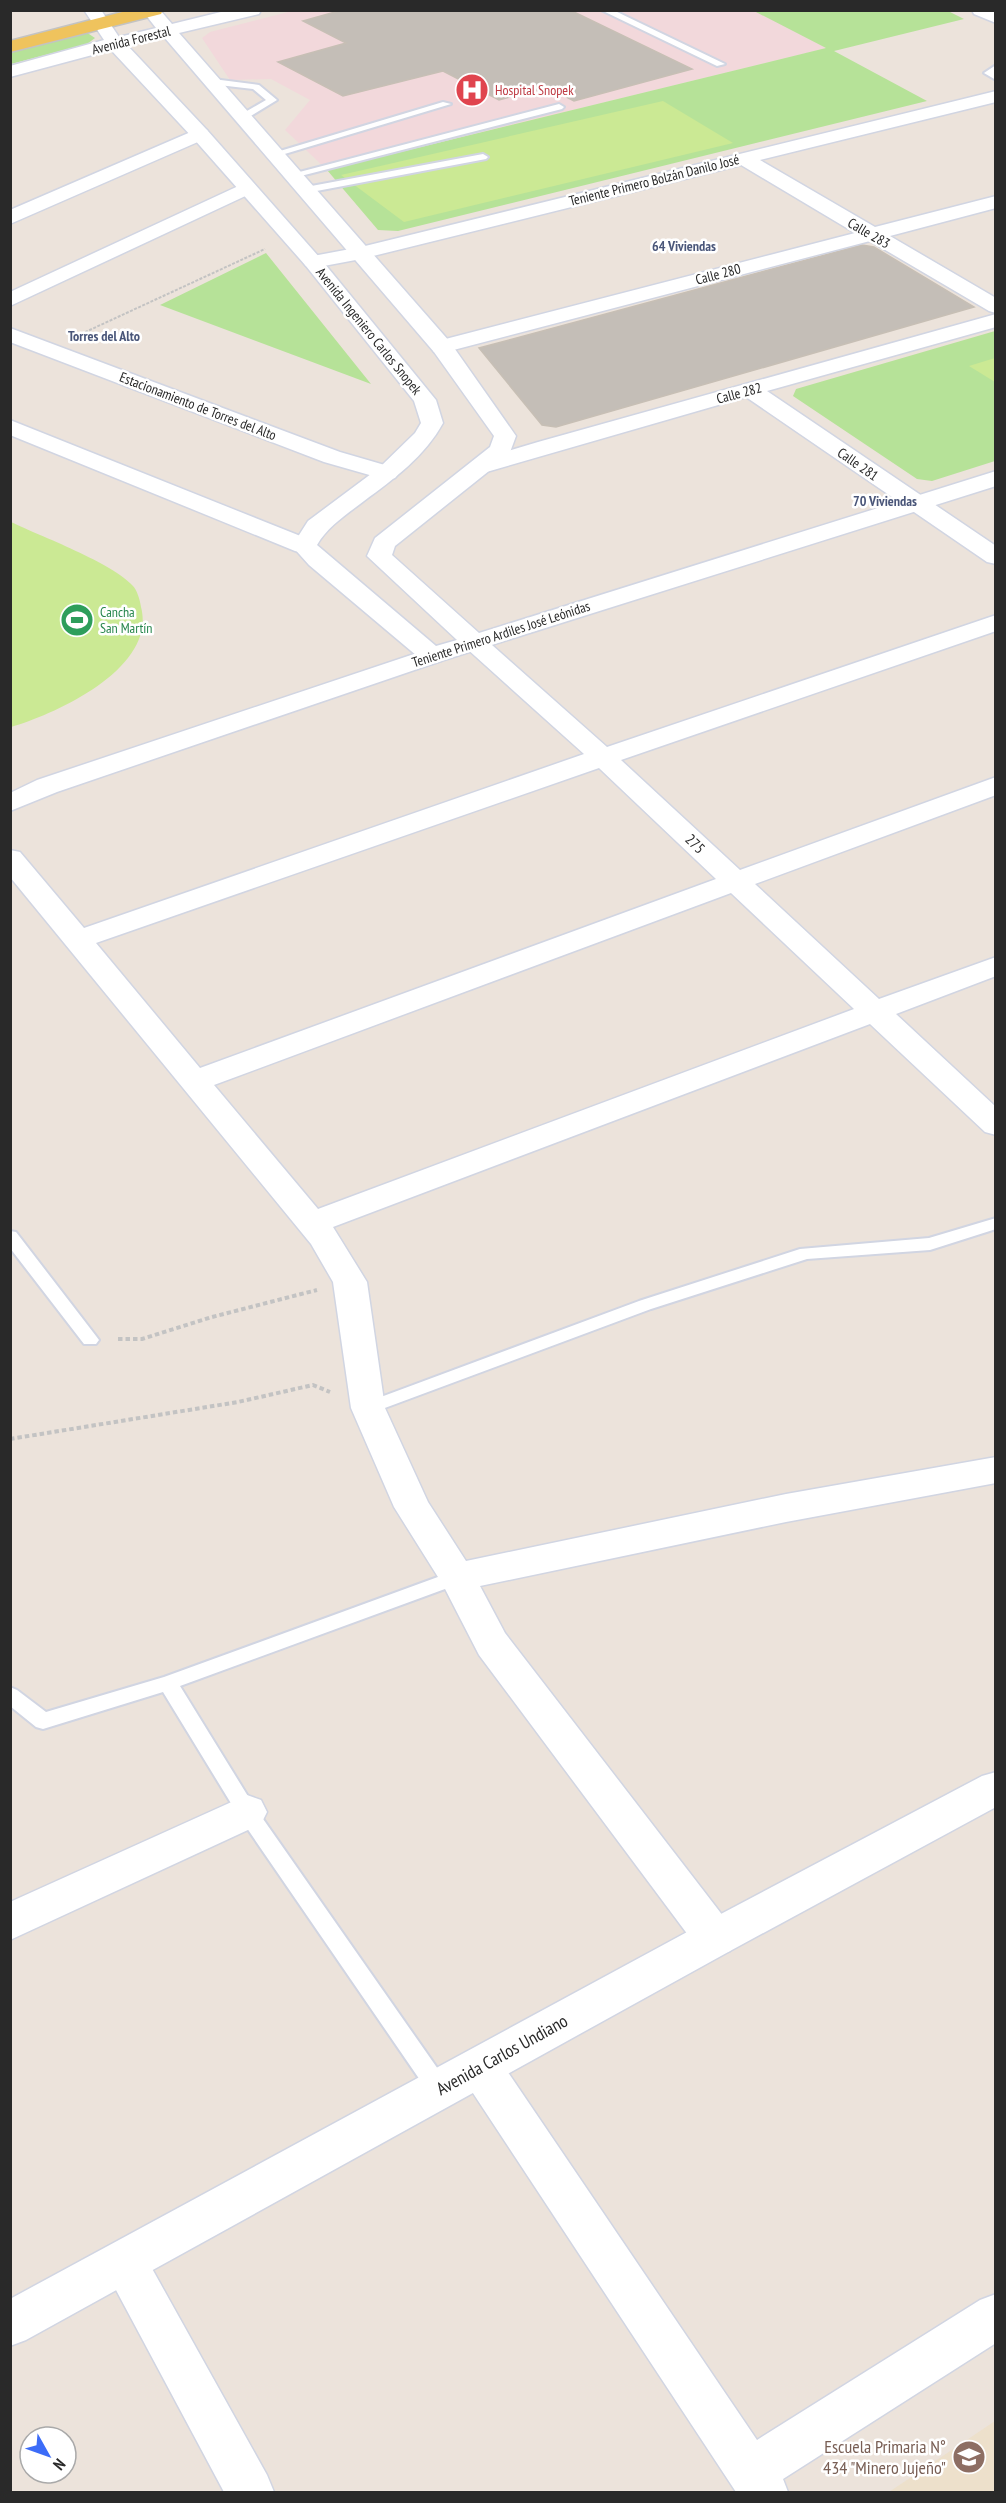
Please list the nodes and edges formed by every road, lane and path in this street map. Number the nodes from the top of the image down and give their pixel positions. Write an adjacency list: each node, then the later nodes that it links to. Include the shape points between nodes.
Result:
1 (253, 10): 7 (street, Avenida Forestal)
2 (605, 10): 11 (lane)
3 (980, 10): 6 (street)
4 (152, 11): 5 (main road, Avenida Forestal); 7 (street)
5 (96, 14): 8 (main road, Avenida Forestal); 9 (street, Avenida Ingeniero Carlos Snopek); 10 (main road, Avenida Forestal)
6 (996, 18)
7 (168, 31): 9 (street, Avenida Forestal); 15 (street)
8 (10, 32)
9 (115, 43): 13 (street, Avenida Forestal); 20 (street, Avenida Ingeniero Carlos Snopek)
10 (10, 47)
11 (720, 64)
12 (996, 68): 14 (lane, via 989,73)
13 (10, 72)
14 (996, 77)
15 (213, 82): 19 (street); 19 (lane, via 256,87 272,100)
16 (996, 96): 23 (street, Teniente Primero Bolzán Danilo José)
17 (446, 104): 21 (lane)
18 (559, 107): 24 (lane)
19 (243, 117): 21 (street)
20 (200, 134): 25 (street, Avenida Ingeniero Carlos Snopek); 28 (street)
21 (275, 154): 24 (street)
22 (483, 157): 26 (lane)
23 (743, 158): 29 (street, Calle 283); 31 (street, Teniente Primero Bolzán Danilo José)
24 (293, 175): 26 (street)
25 (247, 188): 30 (street, Avenida Ingeniero Carlos Snopek); 33 (street)
26 (306, 190): 31 (street)
27 (996, 202): 29 (street, Calle 280)
28 (10, 218)
29 (870, 234): 34 (street, Calle 283); 38 (street, Calle 280)
30 (291, 237): 32 (street, Avenida Ingeniero Carlos Snopek); 37 (path)
31 (361, 253): 32 (street, Teniente Primero Bolzán Danilo José); 38 (street)
32 (313, 262): 42 (street, Avenida Ingeniero Carlos Snopek, via 425,400 432,423 424,437)
33 (10, 300)
34 (996, 307)
35 (996, 320): 39 (street, Calle 282)
36 (10, 334): 42 (street, Estacionamiento de Torres del Alto, via 332,457)
37 (81, 334)
38 (442, 347): 41 (street, via 505,436 501,450)
39 (751, 390): 41 (street, Calle 282); 44 (street, Calle 281)
40 (10, 427): 45 (street)
41 (482, 466): 48 (street, 275, via 384,543 380,556)
42 (387, 473): 45 (street, Avenida Ingeniero Carlos Snopek, via 316,526)
43 (996, 478): 44 (street, Teniente Primero Ardiles José Leónidas)
44 (915, 504): 46 (street, Calle 281); 48 (street, Teniente Primero Ardiles José Leónidas)
45 (304, 546): 49 (street)
46 (996, 558)
47 (996, 622): 50 (street)
48 (474, 642): 49 (street, Teniente Primero Ardiles José Leónidas); 50 (street, 275)
49 (432, 656): 52 (street, Teniente Primero Ardiles José Leónidas, via 47,786)
50 (603, 757): 54 (street, 275); 55 (street)
51 (996, 785): 54 (street)
52 (10, 803)
53 (10, 858): 55 (street)
54 (734, 882): 57 (street, 275); 58 (street)
55 (78, 940): 58 (street)
56 (996, 966): 57 (street)
57 (875, 1013): 59 (street, 275); 60 (street)
58 (195, 1081): 60 (street)
59 (996, 1125)
60 (312, 1223): 63 (street)
61 (996, 1224): 65 (lane, via 930,1244 806,1253 645,1305)
62 (10, 1236): 64 (lane)
63 (350, 1282): 64 (path, via 142,1339); 65 (street)
64 (90, 1340)
65 (368, 1407): 66 (path, via 313,1385 238,1402); 68 (street, via 412,1507)
66 (10, 1439)
67 (996, 1470): 68 (street, via 786,1508)
68 (457, 1577): 69 (lane); 74 (street, via 492,1644)
69 (168, 1683): 70 (lane, via 43,1721); 72 (lane)
70 (10, 1695)
71 (996, 1788): 74 (street, Avenida Carlos Undiano)
72 (247, 1812): 73 (street); 76 (lane)
73 (10, 1922)
74 (715, 1938): 75 (street, Avenida Carlos Undiano)
75 (480, 2067): 76 (street, Avenida Carlos Undiano); 80 (street)
76 (439, 2090): 77 (street, Avenida Carlos Undiano)
77 (124, 2262): 79 (street, Avenida Carlos Undiano); 81 (street)
78 (996, 2316): 80 (street)
79 (10, 2324)
80 (757, 2482)
81 (250, 2493)

